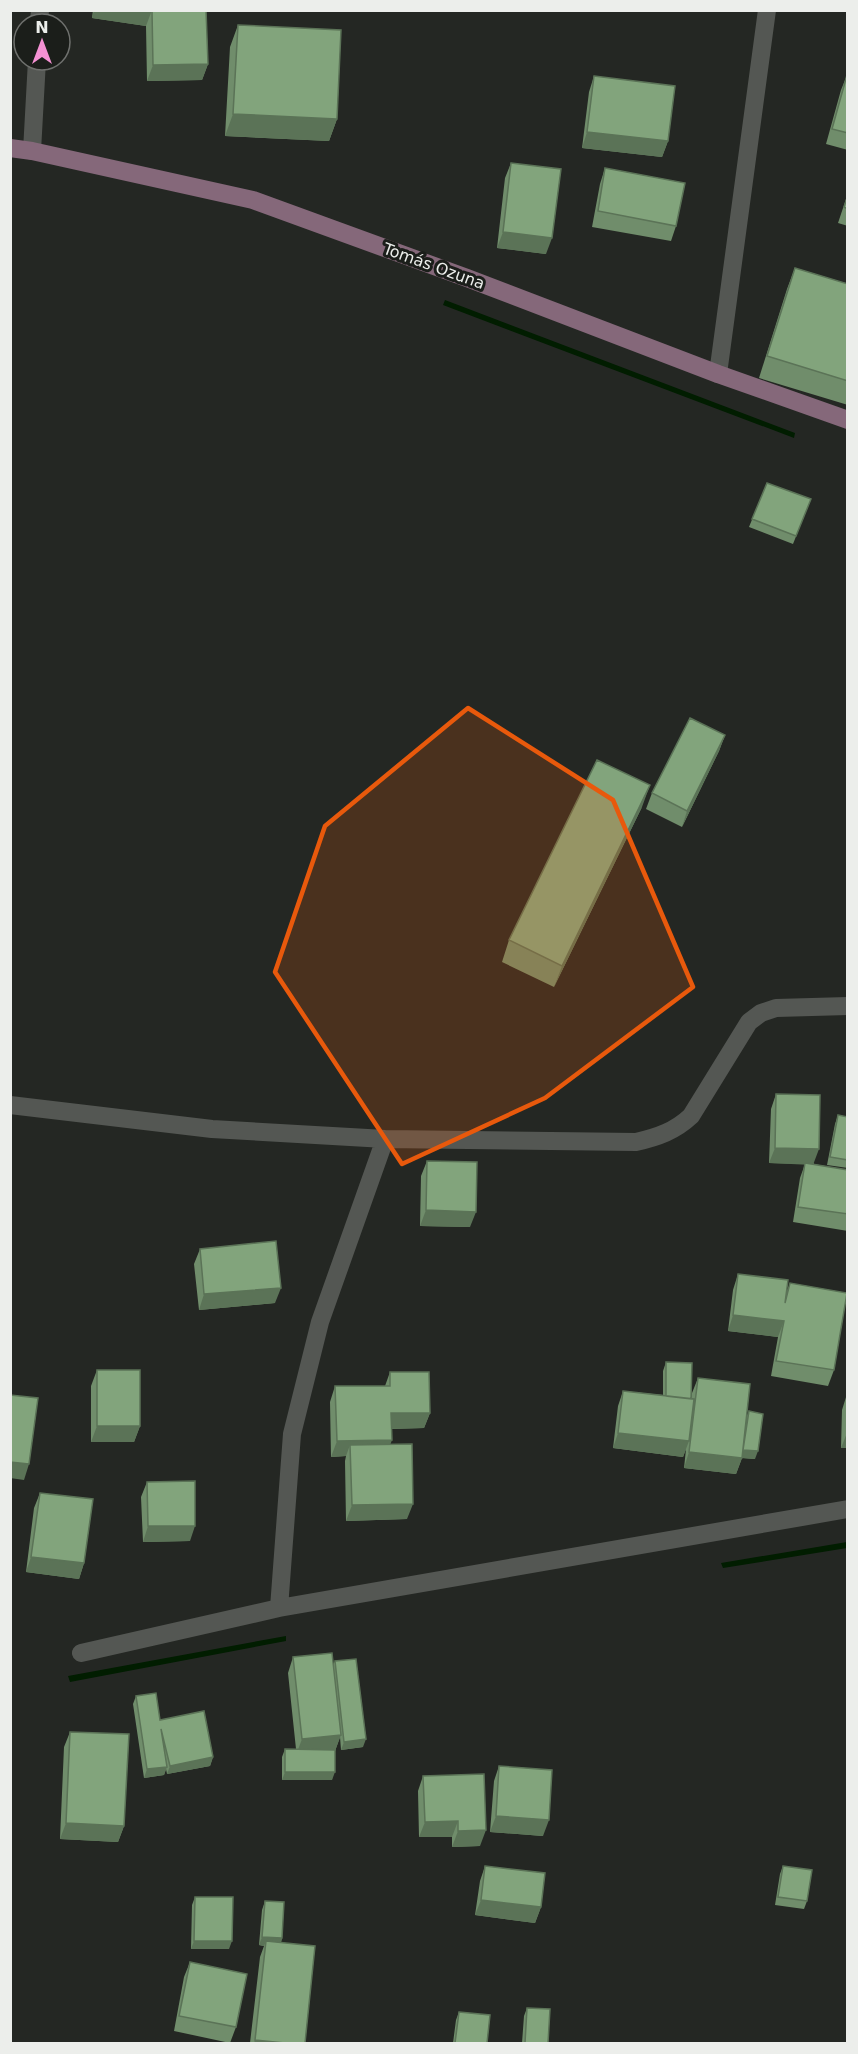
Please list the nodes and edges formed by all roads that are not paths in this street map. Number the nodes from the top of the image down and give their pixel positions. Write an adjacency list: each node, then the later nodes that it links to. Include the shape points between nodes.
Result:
1 (767, 10): 5 (street)
2 (36, 72): 4 (street)
3 (10, 148): 4 (street, Tomás Ozuna)
4 (32, 151): 5 (street, Tomás Ozuna, via 253,200)
5 (718, 374): 6 (street, Tomás Ozuna)
6 (848, 420)
7 (848, 1006): 9 (street, via 776,1008 761,1013 749,1022 691,1116 659,1136 636,1142)
8 (10, 1106): 9 (street, via 212,1128)
9 (385, 1139): 11 (street, via 320,1322 292,1434)
10 (848, 1509): 11 (street)
11 (279, 1608): 12 (street)
12 (81, 1653)

